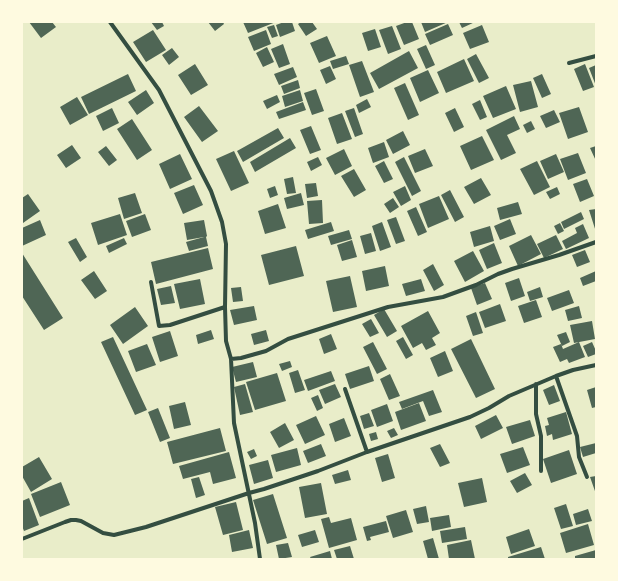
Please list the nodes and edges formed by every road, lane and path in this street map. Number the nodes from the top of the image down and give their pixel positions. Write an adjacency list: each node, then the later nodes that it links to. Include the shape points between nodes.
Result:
1 (110, 22): 6 (street, via 159,90 211,191 222,222 226,244)
2 (596, 56): 3 (street)
3 (569, 63)
4 (596, 242): 7 (street, via 498,274 443,297 388,307 288,339 242,358)
5 (151, 282): 6 (street, via 159,326 170,325)
6 (225, 307): 7 (street, via 226,341)
7 (231, 359): 15 (street, via 234,423)
8 (596, 365): 9 (street)
9 (556, 376): 10 (street); 14 (street, via 577,436 579,457)
10 (536, 384): 12 (street, via 470,417); 13 (street, via 536,414 541,436)
11 (345, 389): 12 (street)
12 (367, 452): 15 (street)
13 (541, 471)
14 (587, 477)
15 (249, 493): 16 (street, via 114,535 103,534 76,520 64,522); 17 (street)
16 (22, 539)
17 (260, 559)

